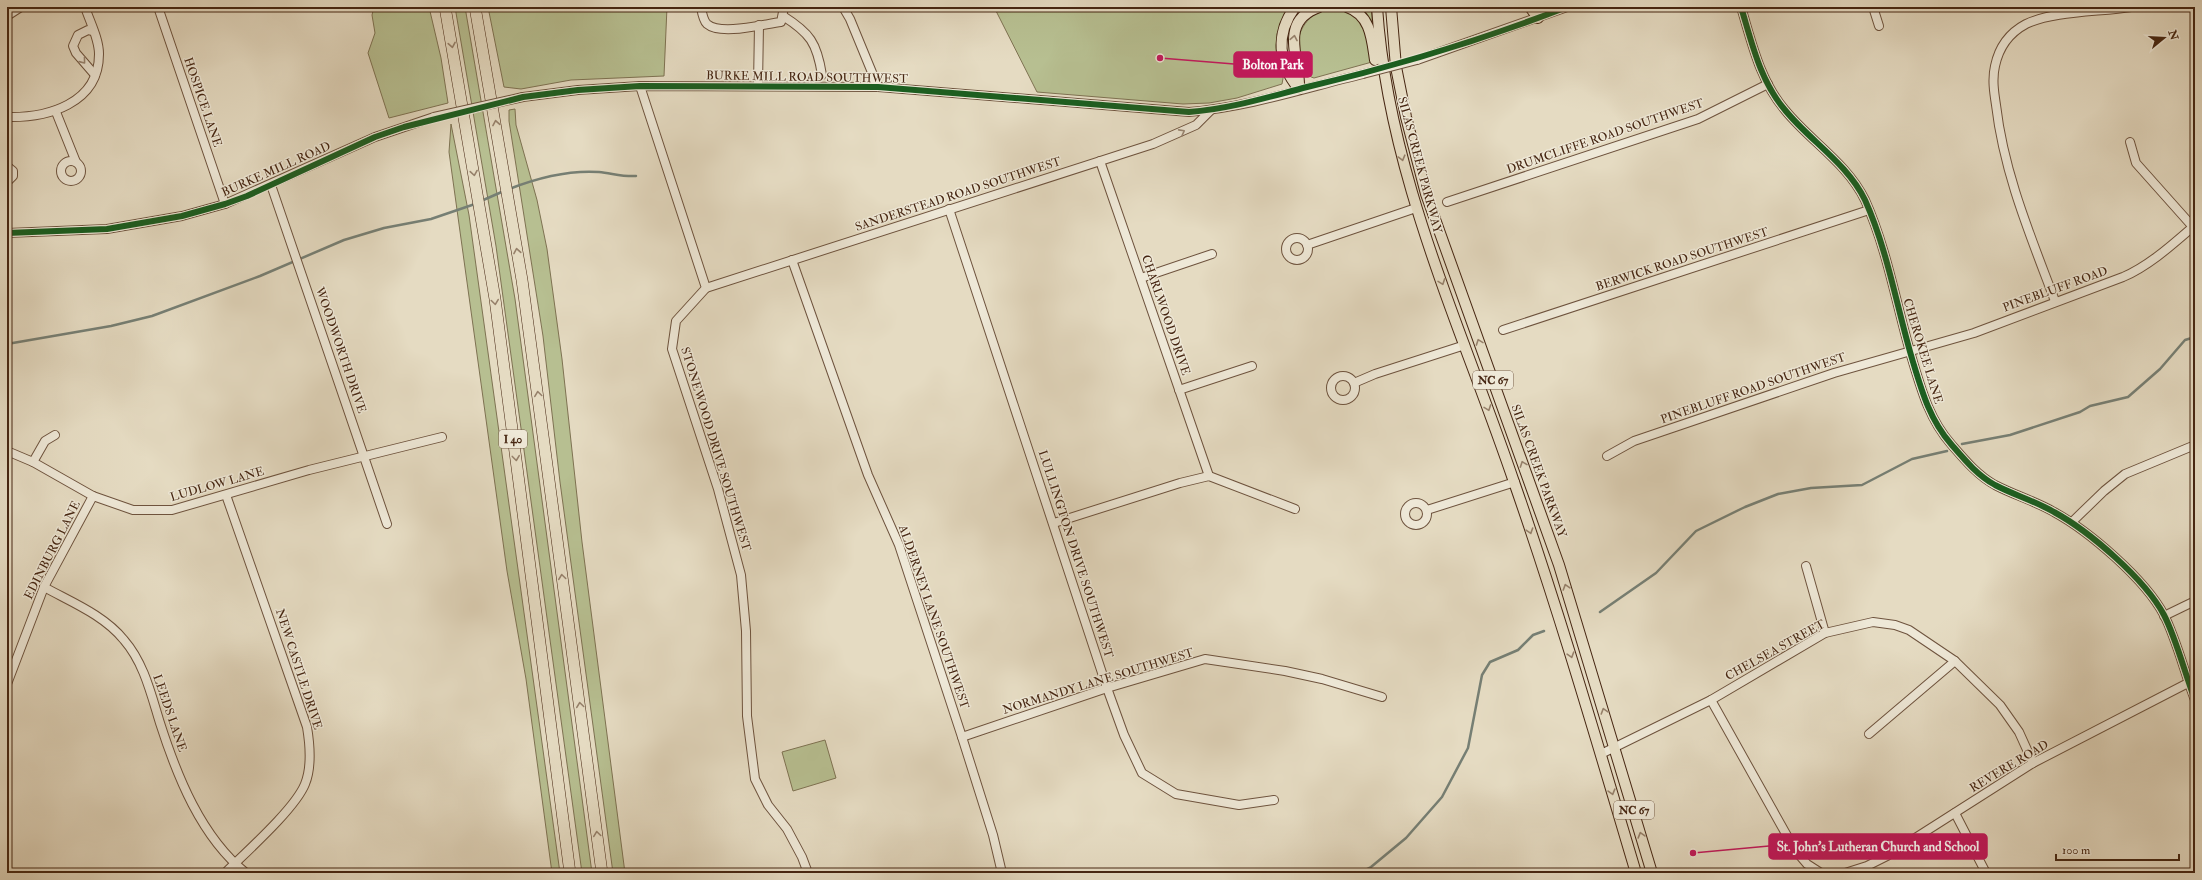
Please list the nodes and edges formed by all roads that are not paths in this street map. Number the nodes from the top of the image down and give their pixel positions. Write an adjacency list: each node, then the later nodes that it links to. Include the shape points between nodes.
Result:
1 (21, 7): 20 (street)
2 (86, 7): 25 (street)
3 (158, 7): 45 (street, HOSPICE LANE)
4 (445, 7): 101 (highway, I 40, one-way to 101, via 495,299)
5 (475, 7): 102 (highway, I 40, one-way to 5, via 523,288)
6 (701, 7): 23 (street, via 707,24 718,29 733,30)
7 (784, 7): 21 (street)
8 (843, 7): 31 (street)
9 (1295, 7): 32 (main road, via 1284,24 1281,42 1289,78)
10 (1319, 7): 32 (main road, one-way to 10, via 1300,75 1293,53 1293,40 1301,19)
11 (1348, 7): 37 (main road, via 1361,15 1368,26 1380,90)
12 (1377, 7): 37 (main road, SILAS CREEK PARKWAY / NC 67, via 1381,53)
13 (1391, 7): 93 (main road, SILAS CREEK PARKWAY / NC 67, one-way to 13, via 1559,565 1426,194 1399,80)
14 (1530, 7): 22 (main road)
15 (1537, 7): 22 (main road)
16 (1567, 7): 22 (street, BURKE MILL ROAD SOUTHWEST)
17 (1741, 7): 28 (street, CHEROKEE LANE, via 1758,62)
18 (1873, 7): 24 (street)
19 (2131, 7): 56 (street, via 2063,15 2027,24 2004,41 1994,67 1993,82 1998,125 2011,184)
20 (7, 16)
21 (783, 16): 23 (street, via 781,22); 27 (street, via 812,39 818,51)
22 (1538, 18): 32 (street, BURKE MILL ROAD SOUTHWEST, bridge, via 1417,60)
23 (758, 25): 29 (street)
24 (1879, 26)
25 (93, 31): 26 (street, via 99,53); 26 (street, one-way to 26, via 88,30 78,35 73,46)
26 (94, 75): 35 (street, via 80,96)
27 (822, 75)
28 (1768, 84): 44 (street, DRUMCLIFFE ROAD SOUTHWEST, via 1698,119); 48 (street, CHEROKEE LANE, via 1786,111 1849,176)
29 (758, 85): 30 (street, BURKE MILL ROAD SOUTHWEST); 31 (street, BURKE MILL ROAD SOUTHWEST)
30 (640, 86): 33 (street, BURKE MILL ROAD SOUTHWEST); 55 (street)
31 (878, 87): 34 (street, BURKE MILL ROAD SOUTHWEST, via 1169,112)
32 (1299, 89): 34 (street, BURKE MILL ROAD SOUTHWEST)
33 (523, 97): 43 (street, BURKE MILL ROAD, bridge, via 434,117 375,137)
34 (1211, 110): 39 (street, SANDERSTEAD ROAD SOUTHWEST, one-way to 34, via 1174,136 1196,125)
35 (56, 112): 36 (street, via 39,116); 40 (street)
36 (7, 117)
37 (1392, 121): 46 (main road, SILAS CREEK PARKWAY / NC 67, one-way to 46)
38 (2130, 142): 49 (street, via 2136,163)
39 (1100, 161): 47 (street, SANDERSTEAD ROAD SOUTHWEST); 54 (street, CHARLWOOD DRIVE)
40 (76, 162)
41 (7, 166): 42 (street, via 13,171 13,176)
42 (7, 182)
43 (271, 185): 45 (street, BURKE MILL ROAD); 68 (street, WOODWORTH DRIVE)
44 (1447, 202)
45 (225, 204): 50 (street, BURKE MILL ROAD, via 126,227)
46 (1416, 208): 51 (street); 58 (main road, SILAS CREEK PARKWAY / NC 67, one-way to 58)
47 (950, 209): 53 (street, SANDERSTEAD ROAD SOUTHWEST); 77 (street, LULLINGTON DRIVE SOUTHWEST)
48 (1869, 210): 57 (street, BERWICK ROAD SOUTHWEST); 59 (street, CHEROKEE LANE)
49 (2194, 226): 56 (street, PINEBLUFF ROAD, via 2137,271)
50 (7, 233)
51 (1307, 245)
52 (1212, 254): 54 (street)
53 (792, 260): 55 (street, SANDERSTEAD ROAD SOUTHWEST); 92 (street, ALDERNEY LANE SOUTHWEST, via 868,475 899,544)
54 (1141, 278): 62 (street, CHARLWOOD DRIVE)
55 (706, 288): 103 (street, STONEWOOD DRIVE SOUTHWEST, via 676,321 672,349 718,489 741,575 746,631 747,716 755,779 768,805 787,830)
56 (2055, 301): 59 (street, PINEBLUFF ROAD, via 1974,333)
57 (1503, 330)
58 (1465, 345): 61 (street); 71 (main road, SILAS CREEK PARKWAY / NC 67, one-way to 71)
59 (1910, 350): 67 (street, PINEBLUFF ROAD SOUTHWEST, via 1634,440); 76 (street, CHEROKEE LANE, via 1932,417 1970,466 1995,485 2052,510)
60 (1252, 366): 62 (street)
61 (1354, 383)
62 (1179, 390): 70 (street, CHARLWOOD DRIVE)
63 (55, 435): 69 (street, via 45,441)
64 (442, 437): 68 (street, LUDLOW LANE)
65 (2195, 445): 76 (street, via 2126,474)
66 (7, 451): 69 (street, LUDLOW LANE)
67 (1607, 456)
68 (365, 457): 72 (street, LUDLOW LANE, via 309,470); 78 (street, WOODWORTH DRIVE)
69 (33, 462): 73 (street, LUDLOW LANE)
70 (1209, 476): 74 (street); 77 (street, via 1180,482)
71 (1515, 482): 75 (street); 94 (main road, SILAS CREEK PARKWAY / NC 67, one-way to 94)
72 (226, 495): 73 (street, LUDLOW LANE, via 172,510 133,510); 98 (street, NEW CASTLE DRIVE, via 285,659 309,742 308,772 302,790 274,824)
73 (93, 496): 80 (street, EDINBURG LANE)
74 (1295, 509)
75 (1426, 510)
76 (2072, 522): 82 (street, CHEROKEE LANE, via 2138,581)
77 (1054, 523): 87 (street, LULLINGTON DRIVE SOUTHWEST)
78 (387, 524)
79 (1806, 566): 83 (street)
80 (44, 587): 86 (street, EDINBURG LANE); 98 (street, LEEDS LANE, via 106,623 134,653 193,806 215,841)
81 (2195, 601): 82 (street)
82 (2164, 616): 85 (street, CHEROKEE LANE)
83 (1826, 633): 84 (street, CHELSEA STREET, via 1862,624 1895,625 1922,638); 89 (street, CHELSEA STREET)
84 (1956, 661): 91 (street); 95 (street, CHELSEA STREET, via 2000,704 2019,732)
85 (2188, 683): 90 (street, CHEROKEE LANE); 95 (street, REVERE ROAD)
86 (7, 684)
87 (1108, 688): 88 (street, NORMANDY LANE SOUTHWEST, via 1205,660 1285,671); 92 (street, NORMANDY LANE SOUTHWEST); 96 (street, LULLINGTON DRIVE SOUTHWEST, via 1124,735 1142,773 1176,794 1239,805)
88 (1382, 697)
89 (1711, 700): 93 (street, CHELSEA STREET); 107 (street, via 1795,850 1807,864)
90 (2195, 700)
91 (1869, 734)
92 (962, 736): 104 (street, ALDERNEY LANE SOUTHWEST, via 993,835)
93 (1616, 748): 94 (street, CHELSEA STREET); 106 (main road, SILAS CREEK PARKWAY / NC 67, one-way to 93)
94 (1601, 754): 105 (main road, SILAS CREEK PARKWAY / NC 67, one-way to 105)
95 (2033, 763): 97 (street, REVERE ROAD)
96 (1274, 800)
97 (1955, 813): 108 (street, REVERE ROAD, via 1873,863); 109 (street)
98 (234, 864): 99 (street, NEW CASTLE DRIVE); 100 (street, LEEDS LANE)
99 (225, 873)
100 (246, 873)
101 (570, 873)
102 (602, 873)
103 (808, 873)
104 (1002, 873)
105 (1636, 873)
106 (1652, 873)
107 (1822, 873)
108 (1845, 873)
109 (1986, 873)

